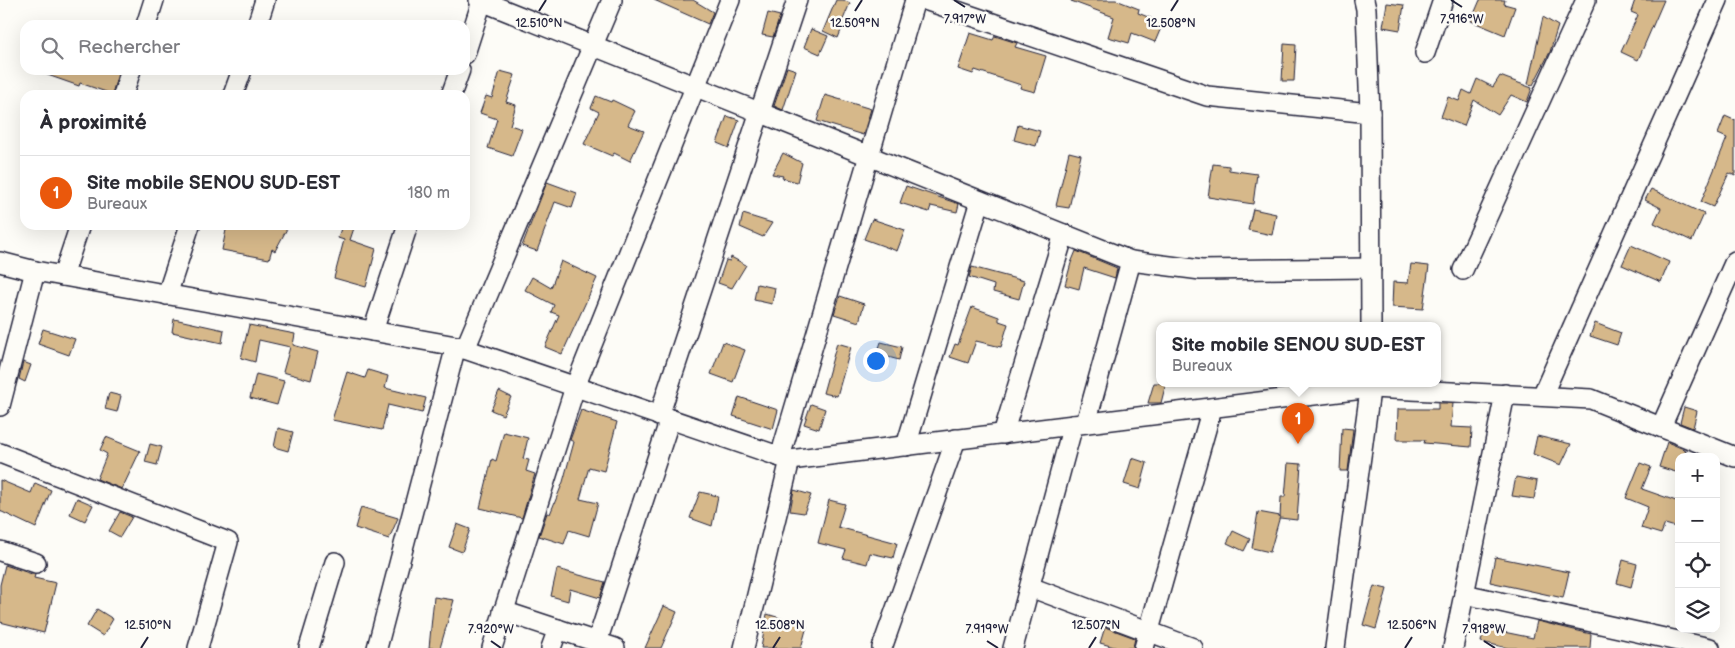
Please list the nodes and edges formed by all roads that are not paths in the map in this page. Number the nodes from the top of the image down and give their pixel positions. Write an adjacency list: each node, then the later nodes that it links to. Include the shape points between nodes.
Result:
1 (154, 0): 13 (street)
2 (265, 0): 14 (street)
3 (612, 0): 16 (street)
4 (730, 0): 21 (street)
5 (797, 0): 25 (street)
6 (915, 0): 27 (street)
7 (925, 0): 26 (street, via 1207,96)
8 (1443, 0): 17 (street)
9 (1586, 0): 37 (street)
10 (1718, 0): 49 (street)
11 (480, 1): 15 (street); 16 (street)
12 (1366, 3): 26 (street)
13 (148, 20)
14 (258, 20)
15 (470, 36)
16 (593, 46): 21 (street); 43 (street)
17 (1425, 53)
18 (129, 75): 22 (street)
19 (240, 75): 23 (street)
20 (458, 75): 24 (street)
21 (695, 87): 25 (street); 44 (street)
22 (125, 90)
23 (235, 90)
24 (453, 90)
25 (760, 112): 27 (street); 52 (street)
26 (1370, 113): 36 (street)
27 (869, 156): 28 (street); 60 (street)
28 (980, 201): 32 (street); 57 (street)
29 (78, 230): 39 (street)
30 (188, 230): 40 (street)
31 (406, 230): 42 (street)
32 (1064, 234): 33 (street); 55 (street)
33 (1131, 261): 36 (street, via 1201,270); 53 (street)
34 (1735, 261): 54 (street)
35 (0, 262): 38 (street)
36 (1371, 268): 41 (street)
37 (1463, 270)
38 (35, 271): 39 (street); 50 (street)
39 (63, 276): 40 (street)
40 (167, 295): 42 (street)
41 (1371, 322)
42 (373, 332): 43 (street)
43 (461, 348): 44 (street); 72 (street)
44 (575, 387): 52 (street); 66 (street)
45 (1357, 387): 51 (street)
46 (1371, 387): 79 (street)
47 (1401, 387): 48 (street)
48 (1505, 394): 49 (street); 65 (street)
49 (1542, 396): 54 (street, via 1591,399)
50 (0, 406)
51 (1212, 408): 53 (street); 68 (street)
52 (665, 417): 60 (street); 69 (street)
53 (1080, 424): 55 (street); 64 (street)
54 (1661, 427): 59 (street)
55 (1003, 434): 56 (street)
56 (956, 439): 57 (street); 76 (street)
57 (906, 446): 60 (street)
58 (0, 453): 70 (street, via 228,542)
59 (1735, 457)
60 (785, 458): 75 (street)
61 (0, 551): 63 (street)
62 (335, 562): 71 (street)
63 (36, 563)
64 (1030, 587): 68 (street); 77 (street)
65 (1464, 594): 80 (street); 81 (street)
66 (504, 611): 67 (street); 73 (street)
67 (558, 629): 69 (street); 74 (street)
68 (1146, 640): 78 (street)
69 (606, 645)
70 (198, 648)
71 (309, 648)
72 (377, 648)
73 (492, 648)
74 (551, 648)
75 (744, 648)
76 (882, 648)
77 (1013, 648)
78 (1192, 648)
79 (1335, 648)
80 (1453, 648)
81 (1710, 648)

